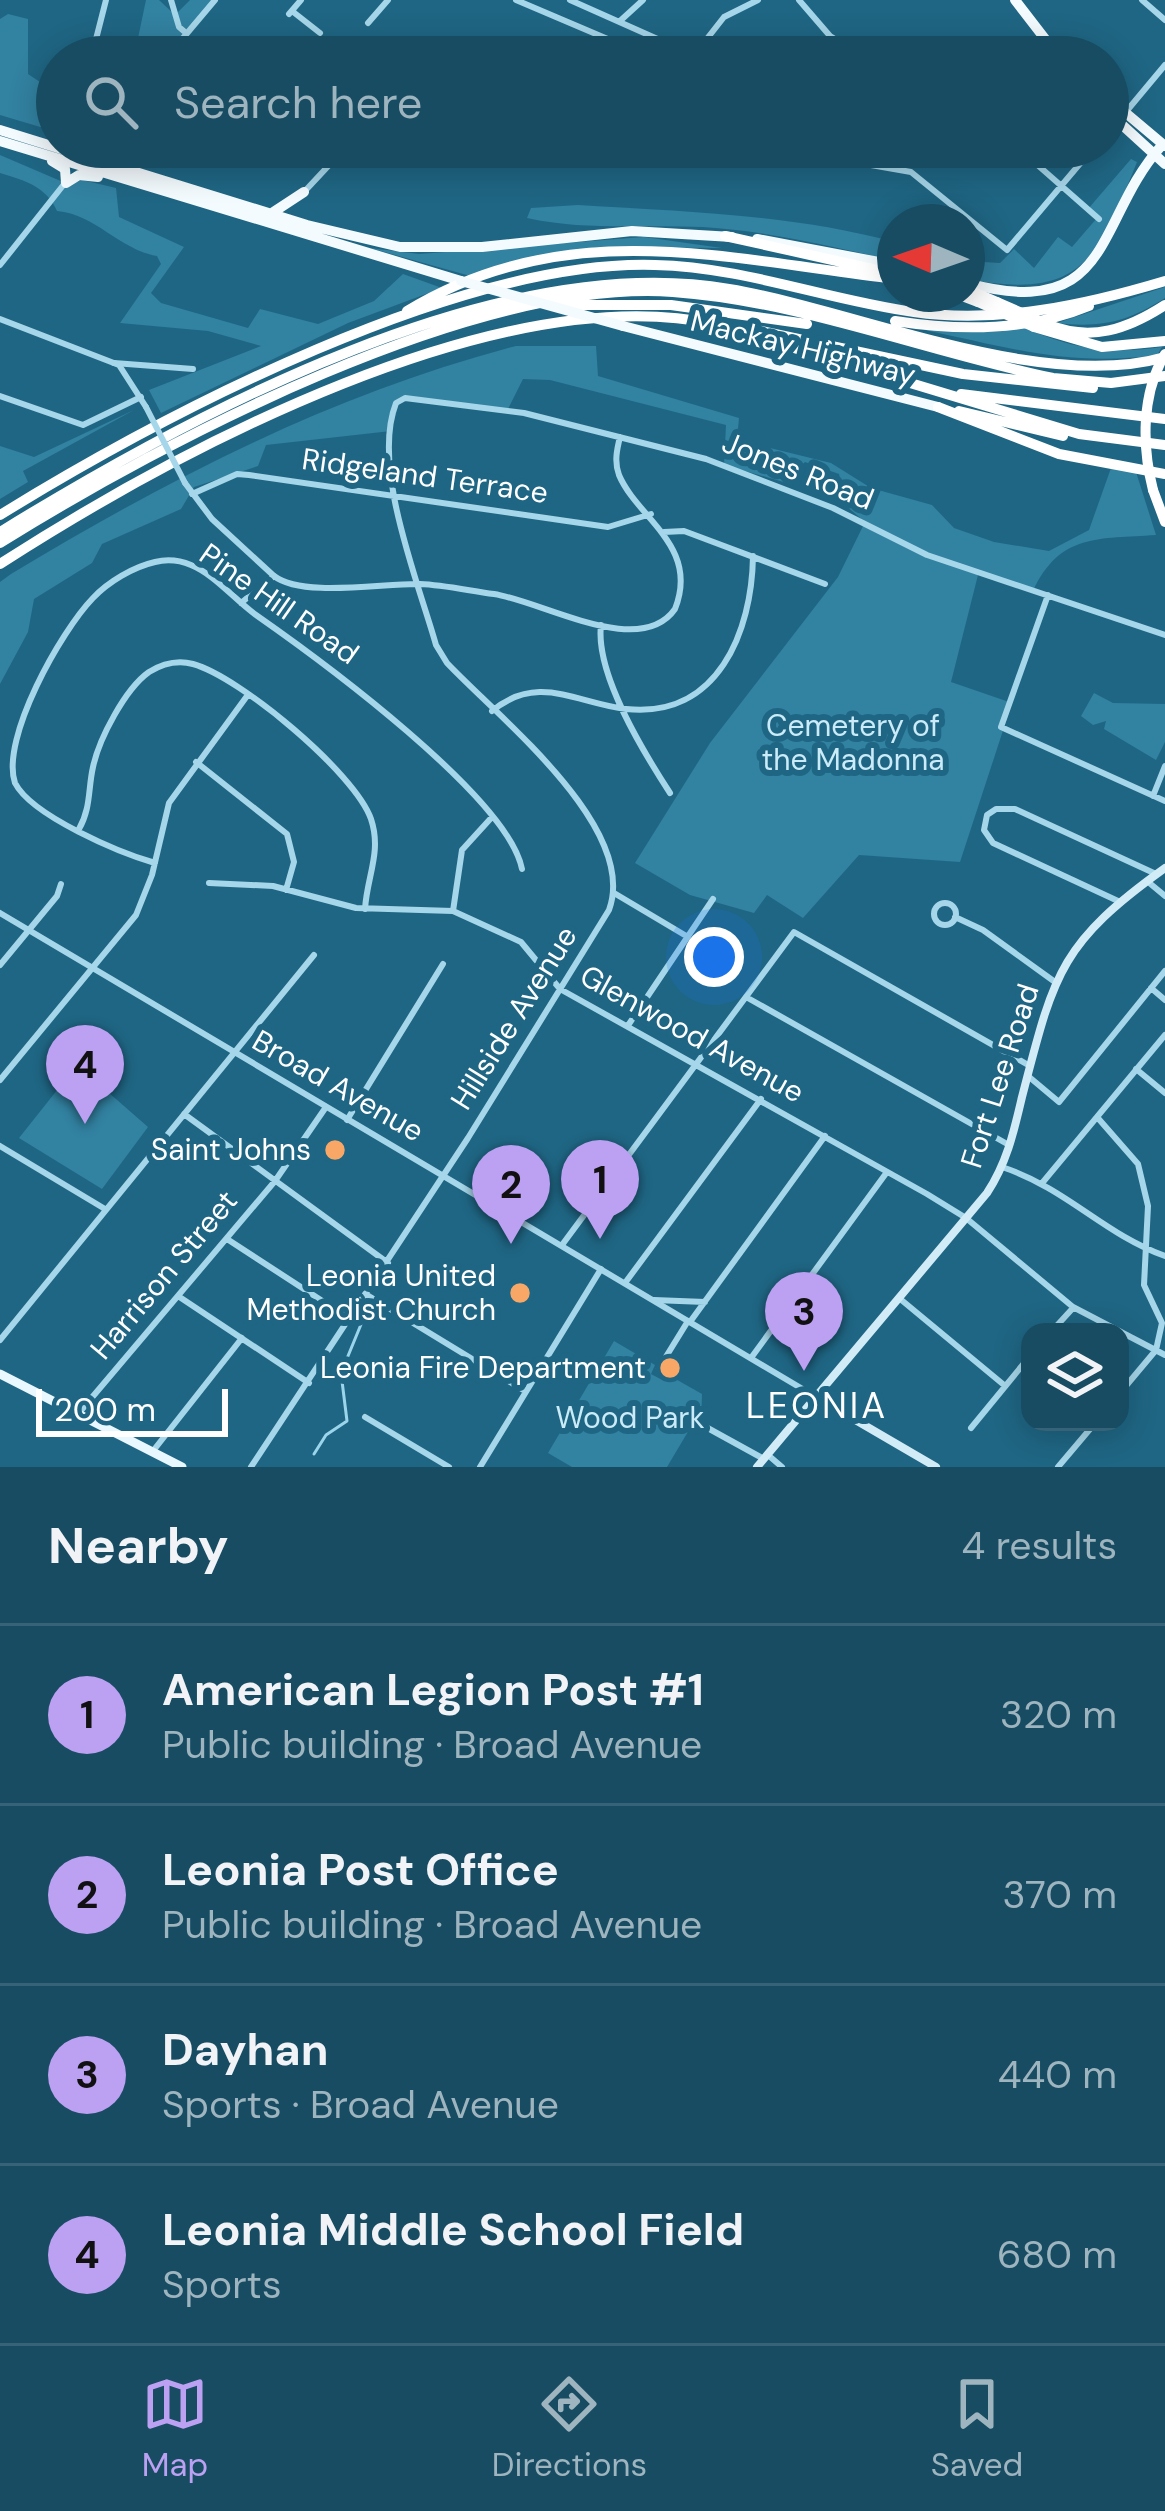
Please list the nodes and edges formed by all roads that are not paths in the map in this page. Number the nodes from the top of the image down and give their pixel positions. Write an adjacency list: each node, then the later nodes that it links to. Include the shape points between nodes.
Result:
1 (106, 0): 18 (street)
2 (171, 0): 16 (street)
3 (214, 0): 16 (street)
4 (388, 0): 15 (street)
5 (516, 0): 20 (street)
6 (570, 0): 14 (street)
7 (643, 0): 14 (street)
8 (758, 0): 22 (street, via 724,17)
9 (799, 0): 23 (street)
10 (1016, 0): 24 (highway)
11 (1142, 0): 13 (street)
12 (294, 6): 17 (street)
13 (1165, 20)
14 (620, 21): 21 (street)
15 (368, 23)
16 (187, 33): 19 (street)
17 (320, 33)
18 (97, 36)
19 (184, 36)
20 (601, 36)
21 (653, 36)
22 (710, 36)
23 (830, 36)
24 (1044, 36)
25 (1165, 65): 26 (street)
26 (1129, 103)
27 (1129, 124): 29 (highway)
28 (1129, 128): 37 (highway)
29 (1143, 128): 30 (highway); 37 (highway)
30 (1165, 129)
31 (0, 130): 33 (highway)
32 (0, 141): 33 (highway)
33 (28, 144): 34 (highway); 35 (highway); 36 (highway); 38 (highway)
34 (36, 144)
35 (36, 146)
36 (36, 147)
37 (1161, 147): 39 (highway); 60 (highway, via 1131,185 1104,249 1080,273 1023,291)
38 (36, 149)
39 (1165, 164)
40 (62, 168): 47 (highway)
41 (95, 168): 48 (highway)
42 (121, 168): 51 (highway)
43 (326, 168): 50 (street)
44 (896, 168): 49 (street, via 916,175 1007,250)
45 (1041, 168): 49 (street)
46 (1076, 168): 49 (street)
47 (66, 183): 48 (highway, via 82,175); 55 (street)
48 (137, 183): 63 (highway, Mackay Highway, bridge)
49 (1061, 185): 52 (street)
50 (304, 192): 51 (highway); 53 (highway, via 297,208)
51 (268, 213): 53 (highway)
52 (1099, 219)
53 (307, 225): 57 (highway, via 424,249 620,232 725,236)
54 (4, 242): 55 (street)
55 (14, 247): 56 (street)
56 (0, 265)
57 (877, 269)
58 (877, 271): 69 (highway, via 700,250 598,250 500,272)
59 (1165, 277): 61 (highway); 67 (highway)
60 (985, 288)
61 (1114, 295): 66 (highway, via 1061,316 997,326); 67 (highway, via 1010,314)
62 (985, 296): 65 (highway, bridge, via 1082,334)
63 (544, 304): 71 (highway, bridge, via 657,304); 81 (highway, Mackay Highway, bridge)
64 (985, 305): 72 (highway, bridge, via 1102,347)
65 (1165, 305)
66 (835, 313): 73 (highway, via 1062,364); 91 (highway, via 657,281 584,284 497,302 249,398)
67 (941, 315): 69 (highway, via 647,264 528,278)
68 (0, 319): 74 (street)
69 (385, 325): 89 (highway, via 158,427)
70 (731, 328): 76 (highway); 78 (highway, via 997,380 1085,389); 95 (highway, via 664,316 607,318 412,362 196,450)
71 (852, 329): 78 (highway, via 1039,375); 93 (highway, via 672,292 598,293 526,306 248,409)
72 (1165, 341)
73 (1165, 358): 90 (highway, bridge, via 1145,444)
74 (114, 362): 75 (street); 80 (street)
75 (194, 369)
76 (859, 369): 82 (highway, via 967,395); 84 (highway, via 1079,434)
77 (1165, 376): 78 (highway)
78 (1126, 382)
79 (0, 396): 80 (street, via 82,425)
80 (141, 397): 86 (street, bridge)
81 (938, 407): 84 (highway, via 1112,448); 85 (highway, via 1059,454)
82 (1165, 418)
83 (620, 437): 87 (street, Jones Road, via 524,413 400,400 392,423); 88 (street, via 619,474); 99 (street, Jones Road, via 724,465 927,555)
84 (1163, 445)
85 (1165, 474)
86 (192, 494): 87 (street, Ridgeland Terrace, via 237,474); 96 (street)
87 (394, 496): 88 (street, Ridgeland Terrace, via 608,527); 97 (street)
88 (651, 514): 92 (street)
89 (0, 515)
90 (1165, 522)
91 (0, 532)
92 (664, 532): 94 (street, via 684,531); 101 (street, via 680,587 670,616 642,633)
93 (0, 543)
94 (753, 556): 98 (street); 104 (street, via 749,617 726,663 685,696)
95 (0, 564)
96 (274, 576): 97 (street, via 299,586); 100 (street)
97 (419, 584): 101 (street, via 527,601); 105 (street, via 441,654)
98 (824, 584)
99 (1048, 596): 102 (street, Jones Road); 109 (street, via 1001,727)
100 (241, 603): 111 (street, Pine Hill Road, via 390,716); 112 (street, Pine Hill Road, via 197,568 159,561 104,587 73,623 12,729 8,762 26,797)
101 (601, 625): 104 (street)
102 (1165, 635)
103 (247, 696): 106 (street); 112 (street, via 187,663 144,676 97,754); 124 (street, via 358,793 377,847)
104 (624, 708): 105 (street, via 536,690); 108 (street)
105 (492, 711): 120 (street, via 596,822 613,861)
106 (196, 762): 113 (street, via 169,803); 119 (street, via 286,834 294,862)
107 (1165, 766): 109 (street)
108 (670, 793)
109 (1153, 796): 110 (street)
110 (1165, 801)
111 (492, 817): 114 (street, Pine Hill Road, via 514,843); 125 (street, via 462,850)
112 (79, 830): 113 (street, Pine Hill Road)
113 (155, 863): 133 (street, via 136,914)
114 (522, 869)
115 (1161, 871): 116 (main road, Fort Lee Road); 123 (street, via 1015,809 996,808 985,819 993,843)
116 (1147, 881): 121 (street); 123 (main road, Fort Lee Road)
117 (61, 884): 128 (street)
118 (209, 884): 119 (street, Glenwood Avenue)
119 (286, 890): 124 (street, Glenwood Avenue)
120 (614, 892): 129 (street); 137 (street, Hillside Avenue)
121 (1165, 896)
122 (713, 899): 129 (street)
123 (1118, 901): 135 (main road, Fort Lee Road, via 1084,934)
124 (365, 909): 125 (street, Glenwood Avenue)
125 (453, 911): 137 (street, Glenwood Avenue, via 521,942)
126 (0, 913): 128 (street, Broad Avenue)
127 (956, 917): 135 (street)
128 (28, 929): 132 (street); 133 (street, Broad Avenue)
129 (688, 937): 140 (street)
130 (314, 956): 142 (street)
131 (443, 964): 152 (street)
132 (0, 965)
133 (93, 967): 142 (street, Broad Avenue); 146 (street)
134 (1165, 971): 136 (street)
135 (1055, 982): 145 (main road, Fort Lee Road)
136 (1151, 988): 139 (street); 145 (street, via 1059,1102)
137 (560, 989): 140 (street, Glenwood Avenue); 158 (street, Hillside Avenue)
138 (746, 997): 143 (street); 145 (street, via 794,932); 155 (street)
139 (1165, 1000)
140 (629, 1024): 143 (street, Glenwood Avenue)
141 (1165, 1035): 144 (street)
142 (235, 1054): 149 (street, Broad Avenue); 150 (street)
143 (697, 1063): 148 (street, Glenwood Avenue); 164 (street)
144 (1136, 1070): 147 (street); 151 (street)
145 (1029, 1071): 155 (main road, Fort Lee Road)
146 (0, 1080)
147 (1165, 1093)
148 (760, 1099): 153 (street, Glenwood Avenue); 169 (street)
149 (326, 1107): 152 (street, Broad Avenue); 159 (street, Harrison Street)
150 (184, 1114): 159 (street); 161 (street)
151 (1097, 1117): 160 (street); 165 (street, via 1138,1164 1148,1206)
152 (347, 1120): 158 (street, Broad Avenue)
153 (825, 1136): 157 (street, Glenwood Avenue); 174 (street)
154 (0, 1146): 161 (street)
155 (1010, 1146): 156 (main road, Fort Lee Road)
156 (1002, 1167): 160 (street); 162 (main road, Fort Lee Road)
157 (887, 1171): 162 (street, Glenwood Avenue); 183 (street)
158 (444, 1176): 164 (street, Broad Avenue); 167 (street, Hillside Avenue)
159 (274, 1181): 163 (street, Harrison Street); 167 (street)
160 (1043, 1182): 165 (street)
161 (105, 1209): 180 (street)
162 (966, 1219): 172 (main road, Fort Lee Road); 175 (street, Glenwood Avenue)
163 (227, 1238): 171 (street, Harrison Street); 176 (street)
164 (562, 1245): 168 (street, Broad Avenue)
165 (1146, 1249): 166 (street); 181 (street, via 1144,1285 1162,1323)
166 (1165, 1256)
167 (388, 1263): 170 (street, Hillside Avenue)
168 (601, 1269): 169 (street, Broad Avenue); 190 (street)
169 (625, 1283): 173 (street, Broad Avenue)
170 (367, 1294): 176 (street, Hillside Avenue); 190 (street)
171 (178, 1296): 179 (street); 192 (street, Harrison Street)
172 (899, 1298): 189 (street); 191 (main road, Fort Lee Road)
173 (654, 1300): 174 (street, Broad Avenue); 177 (street, Broad Avenue)
174 (705, 1301): 177 (street)
175 (1073, 1307): 178 (street); 181 (street, Glenwood Avenue)
176 (350, 1319): 188 (street, Hillside Avenue)
177 (689, 1322): 183 (street, Broad Avenue); 185 (street)
178 (1059, 1323)
179 (242, 1338): 188 (street); 197 (street)
180 (0, 1340)
181 (1156, 1350): 182 (street, Glenwood Avenue); 187 (street)
182 (1165, 1355)
183 (751, 1358): 191 (street, Broad Avenue)
184 (1021, 1366): 189 (street)
185 (659, 1368)
186 (0, 1374): 192 (main road)
187 (1129, 1382)
188 (309, 1383): 200 (street, Hillside Avenue)
189 (1004, 1385): 195 (street)
190 (525, 1391): 202 (street)
191 (817, 1397): 198 (main road, Fort Lee Road); 204 (main road, Broad Avenue)
192 (78, 1414): 197 (main road)
193 (365, 1417): 201 (street)
194 (704, 1426): 198 (street)
195 (971, 1428)
196 (1088, 1431): 205 (street)
197 (153, 1450): 199 (main road)
198 (763, 1460): 203 (street)
199 (182, 1467)
200 (250, 1467)
201 (449, 1467)
202 (481, 1467)
203 (782, 1467)
204 (936, 1467)
205 (1058, 1467)

